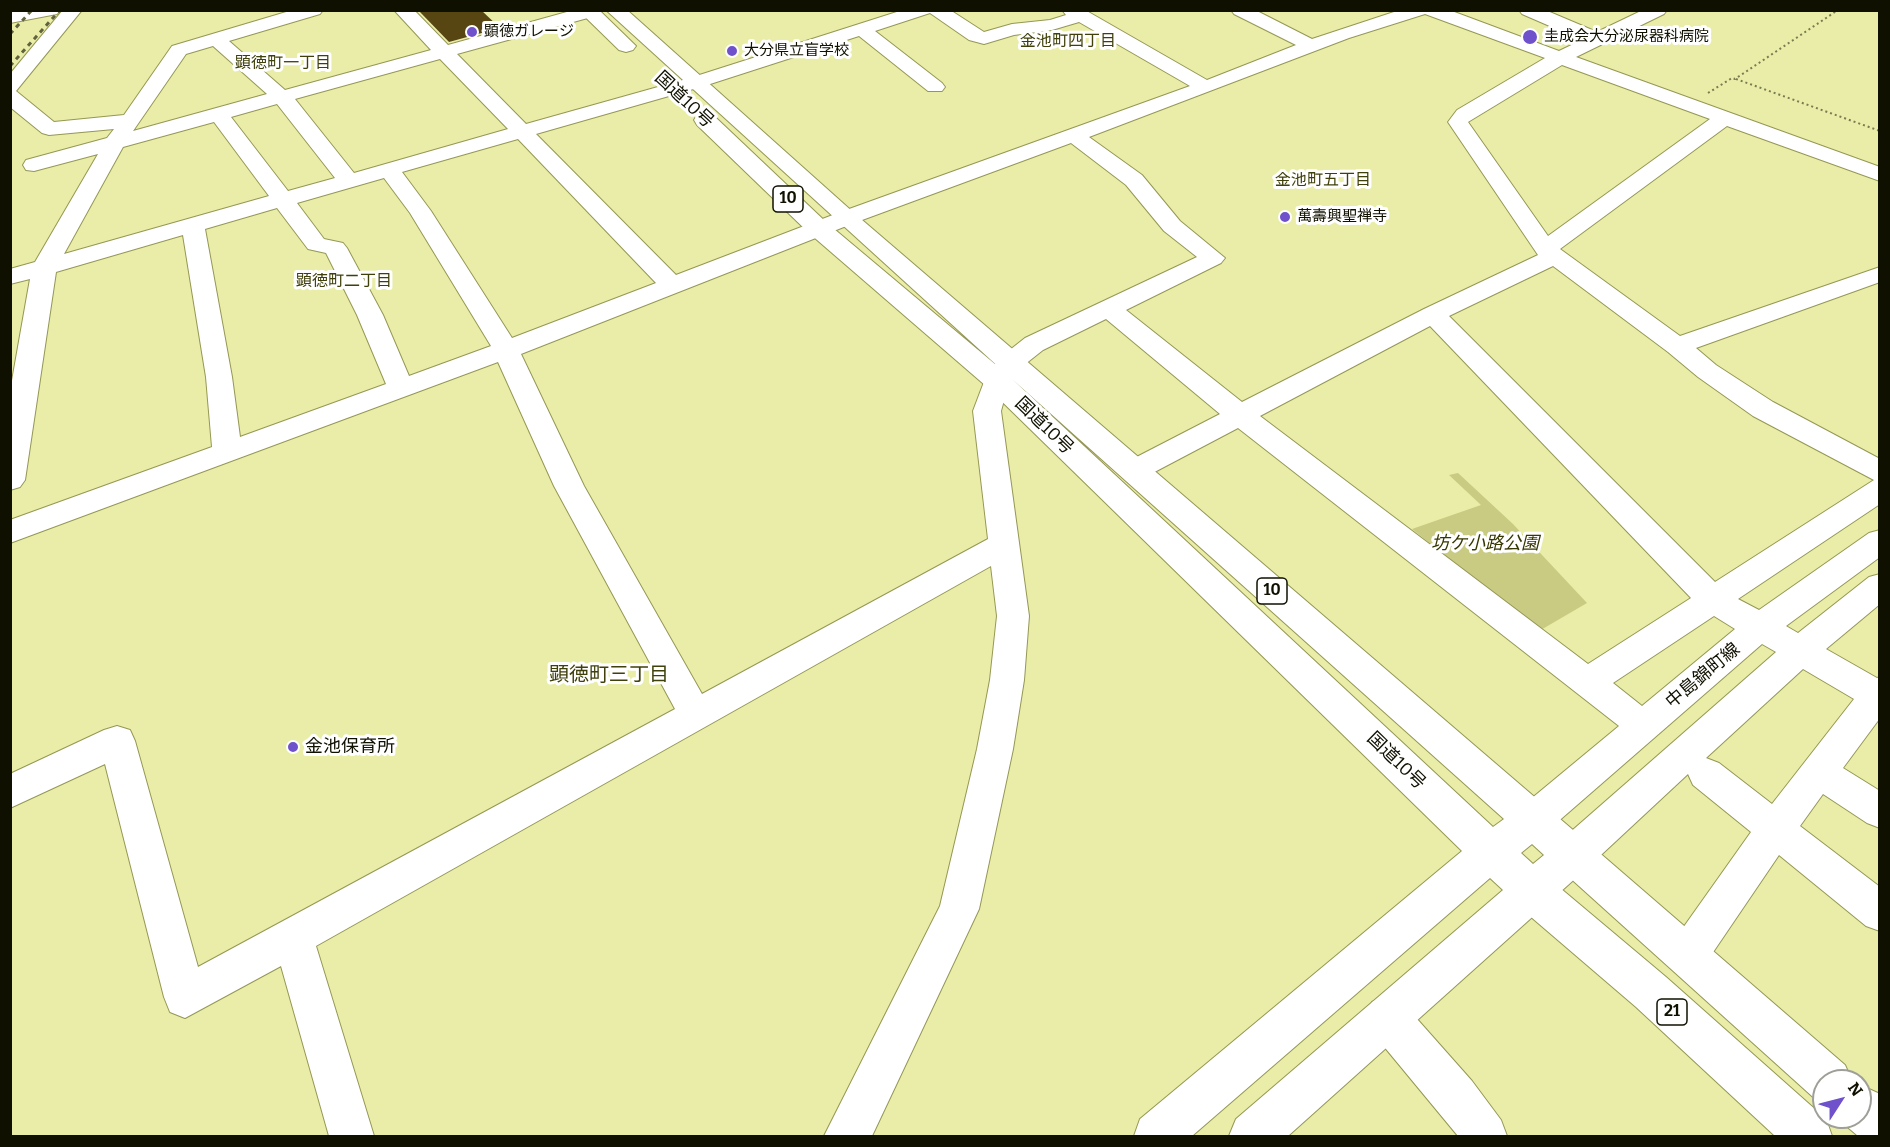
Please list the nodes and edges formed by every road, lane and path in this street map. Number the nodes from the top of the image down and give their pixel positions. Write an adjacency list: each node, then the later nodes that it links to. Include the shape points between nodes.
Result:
1 (51, 10): 16 (street)
2 (73, 10): 24 (street)
3 (314, 10): 18 (street)
4 (403, 10): 21 (street)
5 (615, 10): 23 (main road, 国道10号 / 10)
6 (923, 10): 17 (street)
7 (937, 10): 15 (street, via 984,38 1052,25)
8 (1240, 10): 20 (street)
9 (1420, 10): 20 (street)
10 (1431, 10): 22 (street)
11 (1528, 10): 19 (street)
12 (1838, 10): 33 (path, via 1736,79)
13 (588, 11): 21 (street); 27 (main road, 国道10号 / 10)
14 (1652, 11): 19 (street)
15 (1075, 13): 26 (street)
16 (10, 18)
17 (862, 30): 23 (street); 25 (street)
18 (216, 39): 29 (street); 32 (street, via 179,50)
19 (1598, 39): 22 (street)
20 (1312, 46): 26 (street)
21 (446, 52): 29 (street); 34 (street)
22 (1559, 58): 31 (street); 45 (street, via 1464,114 1458,122)
23 (697, 82): 27 (street); 42 (main road, 国道10号 / 10)
24 (10, 87)
25 (934, 87)
26 (1206, 87): 35 (street)
27 (673, 88): 34 (street); 44 (main road, 国道10号 / 10)
28 (10, 96): 32 (street, via 49,129)
29 (283, 98): 30 (street); 40 (street)
30 (219, 115): 36 (street); 41 (street)
31 (1725, 118): 39 (street); 45 (street)
32 (129, 121): 36 (street)
33 (1880, 131)
34 (520, 132): 38 (street); 49 (street)
35 (1073, 135): 42 (street); 50 (street, via 1134,180 1172,226 1213,258)
36 (114, 144): 37 (street); 46 (street)
37 (34, 165)
38 (389, 170): 40 (street); 53 (street, via 420,211)
39 (1880, 175)
40 (349, 181): 41 (street)
41 (284, 200): 43 (street); 55 (street, via 316,244 335,248 370,315)
42 (846, 218): 44 (street); 54 (main road, 国道10号 / 10)
43 (193, 226): 46 (street); 57 (street, via 219,377)
44 (818, 228): 49 (street); 54 (main road, 国道10号 / 10)
45 (1550, 253): 51 (street); 52 (street)
46 (44, 268): 48 (street); 60 (street)
47 (1880, 274): 52 (street)
48 (10, 277)
49 (673, 286): 53 (street)
50 (1108, 308): 54 (street, via 1034,344); 56 (street)
51 (1433, 314): 56 (street); 66 (street)
52 (1677, 346): 59 (street, via 1763,409)
53 (506, 350): 55 (street); 72 (street, via 569,486)
54 (1003, 372): 58 (main road, 国道10号 / 10); 64 (street, via 987,411); 79 (main road, 国道10号 / 10)
55 (401, 388): 57 (street)
56 (1241, 416): 58 (street); 69 (street)
57 (227, 452): 62 (street)
58 (1135, 470): 77 (main road, 国道10号 / 10)
59 (1880, 472)
60 (10, 480)
61 (1880, 489): 66 (street)
62 (10, 532)
63 (1880, 541): 67 (street, 中島錦町線)
64 (1004, 544): 72 (street); 88 (street, via 1013,616 1007,680 959,909)
65 (1880, 586): 68 (street)
66 (1712, 599): 67 (street); 69 (street)
67 (1760, 627): 68 (street); 77 (street, 中島錦町線)
68 (1801, 650): 70 (street); 80 (street)
69 (1588, 682): 71 (street)
70 (1878, 694): 73 (street)
71 (1628, 714)
72 (696, 715): 83 (street)
73 (1820, 772): 76 (street); 78 (street)
74 (1706, 774): 78 (street)
75 (10, 792): 83 (street, via 117,741 185,997)
76 (1880, 811)
77 (1533, 820): 79 (main road); 80 (main road, 国道10号 / 10)
78 (1775, 829): 82 (street); 84 (street)
79 (1491, 852): 81 (main road, 国道10号 / 10); 89 (main road)
80 (1573, 855): 81 (main road); 84 (main road, 国道10号)
81 (1532, 891): 85 (main road); 92 (main road, 21, via 1651,992)
82 (1880, 912)
83 (293, 938): 87 (street)
84 (1688, 956): 86 (main road, 国道10号)
85 (1387, 1017): 90 (main road); 91 (street)
86 (1815, 1069)
87 (351, 1137)
88 (847, 1137)
89 (1157, 1137)
90 (1253, 1137)
91 (1485, 1137)
92 (1809, 1137)

